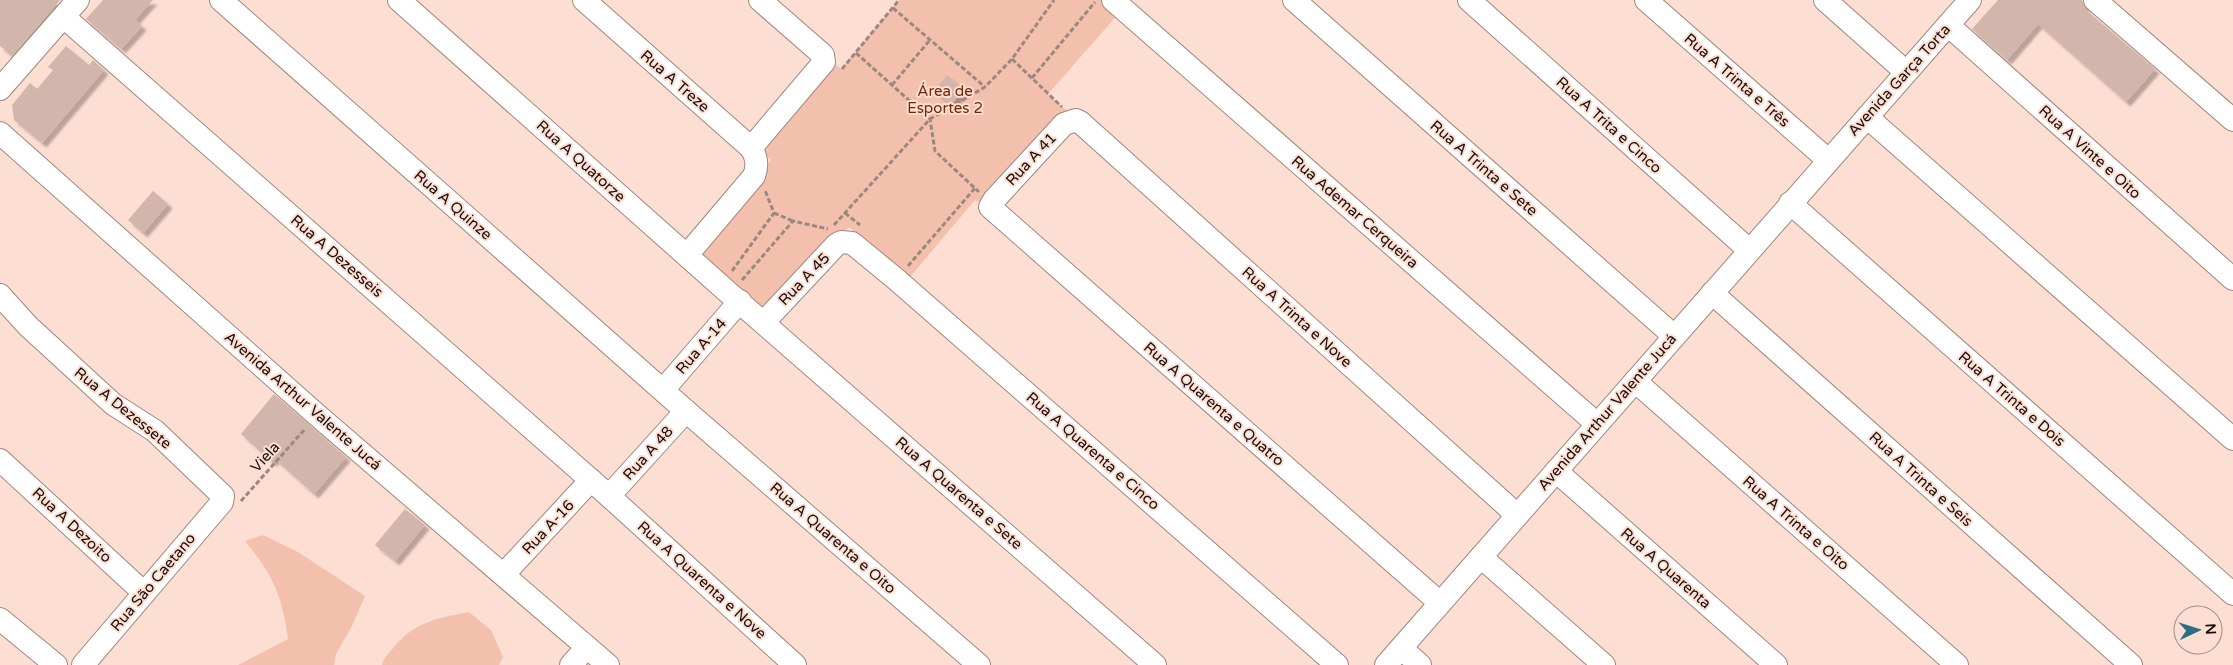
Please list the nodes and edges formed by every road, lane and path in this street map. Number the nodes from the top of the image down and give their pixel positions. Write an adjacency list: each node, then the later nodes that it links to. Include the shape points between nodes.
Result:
1 (221, 0): 49 (street, Rua A Quinze)
2 (399, 0): 40 (street, Rua A Quatorze)
3 (584, 0): 32 (street, Rua A Treze)
4 (760, 0): 21 (street, via 823,55)
5 (899, 0): 16 (path)
6 (1054, 0): 20 (path)
7 (1097, 0): 24 (path)
8 (1112, 0): 52 (street, Rua Ademar Cerqueira)
9 (1294, 0): 47 (street, Rua A Trinta e Sete)
10 (1469, 0): 39 (street, Rua A Trita e Cinco)
11 (1646, 0): 33 (street, Rua A Trinta e Três)
12 (1825, 0): 22 (street)
13 (1970, 0): 17 (street, Avenida Garça Torta)
14 (2095, 0): 30 (street)
15 (71, 8): 23 (street); 56 (street, Rua A Dezesseis)
16 (893, 8): 18 (path); 19 (path)
17 (1948, 25): 22 (street, Avenida Garça Torta); 41 (street, Rua A Vinte e Oito)
18 (930, 40): 25 (path); 26 (path)
19 (856, 53): 21 (path); 25 (path)
20 (1012, 59): 24 (path); 26 (path)
21 (830, 68): 32 (street)
22 (1906, 72): 27 (street, Avenida Garça Torta)
23 (4, 75)
24 (1032, 78): 29 (path)
25 (892, 85): 28 (path)
26 (985, 87): 28 (path)
27 (1867, 117): 33 (street, Avenida Garça Torta); 53 (street)
28 (930, 119): 34 (path, via 935,151); 37 (path, via 830,230)
29 (1076, 120): 34 (street, Rua A 41, via 1064,124); 59 (street, Rua A Trinta e Nove)
30 (2233, 120)
31 (0, 133): 51 (street, Avenida Arthur Valente Jucá)
32 (754, 158): 36 (path); 40 (street, via 754,176)
33 (1828, 160): 35 (street, Avenida Arthur Valente Jucá)
34 (983, 196): 42 (path); 64 (street, Rua A Quarenta e Quatro, via 990,206)
35 (1790, 203): 39 (street, Avenida Arthur Valente Jucá); 63 (street, Rua A Trinta e Dois)
36 (774, 212): 37 (path); 43 (path)
37 (793, 221): 43 (path)
38 (846, 241): 42 (street, Rua A Quarenta e Cinco); 46 (street, Rua A 45, via 836,245)
39 (1749, 250): 44 (street, Avenida Arthur Valente Jucá)
40 (687, 256): 43 (street, Rua A Quatorze)
41 (2233, 279)
42 (897, 280): 75 (street, Rua A Quarenta e Cinco)
43 (730, 293): 46 (street, Rua A Quatorze); 49 (street, Rua A-14)
44 (1712, 293): 47 (street, Avenida Arthur Valente Jucá); 81 (street, Rua A Trinta e Seis)
45 (0, 295): 58 (street, Rua A Dezessete, via 28,326 113,404 155,431 222,493)
46 (764, 322): 74 (street, Rua A Quarenta e Sete)
47 (1674, 336): 48 (street, Avenida Arthur Valente Jucá)
48 (1635, 381): 52 (street, Avenida Arthur Valente Jucá); 80 (street, Rua A Trinta e Oito)
49 (663, 390): 50 (street, Rua A Quinze)
50 (686, 411): 57 (street, Rua A 48); 73 (street, Rua A Quarenta e Oito)
51 (317, 415): 58 (path, Viela, via 241,501); 61 (street, Avenida Arthur Valente Jucá)
52 (1597, 424): 55 (street, Avenida Arthur Valente Jucá)
53 (2233, 439)
54 (0, 460): 62 (street, Rua A Dezoito)
55 (1556, 471): 59 (street, Avenida Arthur Valente Jucá); 79 (street, Rua A Quarenta)
56 (591, 480): 57 (street, Rua A Dezesseis); 61 (street, Rua A-16)
57 (609, 496): 72 (street, Rua A Quarenta e Nove)
58 (223, 500): 62 (street, Rua São Caetano)
59 (1518, 515): 60 (street, Avenida Arthur Valente Jucá)
60 (1481, 557): 64 (street, Avenida Arthur Valente Jucá); 78 (street)
61 (504, 574): 66 (street, Avenida Arthur Valente Jucá)
62 (143, 592): 69 (street, Rua São Caetano)
63 (2233, 594)
64 (1440, 604): 67 (street, Avenida Arthur Valente Jucá)
65 (0, 619): 68 (street)
66 (587, 647): 70 (street); 71 (street, Avenida Arthur Valente Jucá)
67 (1401, 648): 76 (street, Avenida Arthur Valente Jucá); 77 (street)
68 (56, 665)
69 (83, 665)
70 (570, 665)
71 (608, 665)
72 (795, 665)
73 (979, 665)
74 (1155, 665)
75 (1337, 665)
76 (1386, 665)
77 (1420, 665)
78 (1604, 665)
79 (1776, 665)
80 (1957, 665)
81 (2131, 665)

